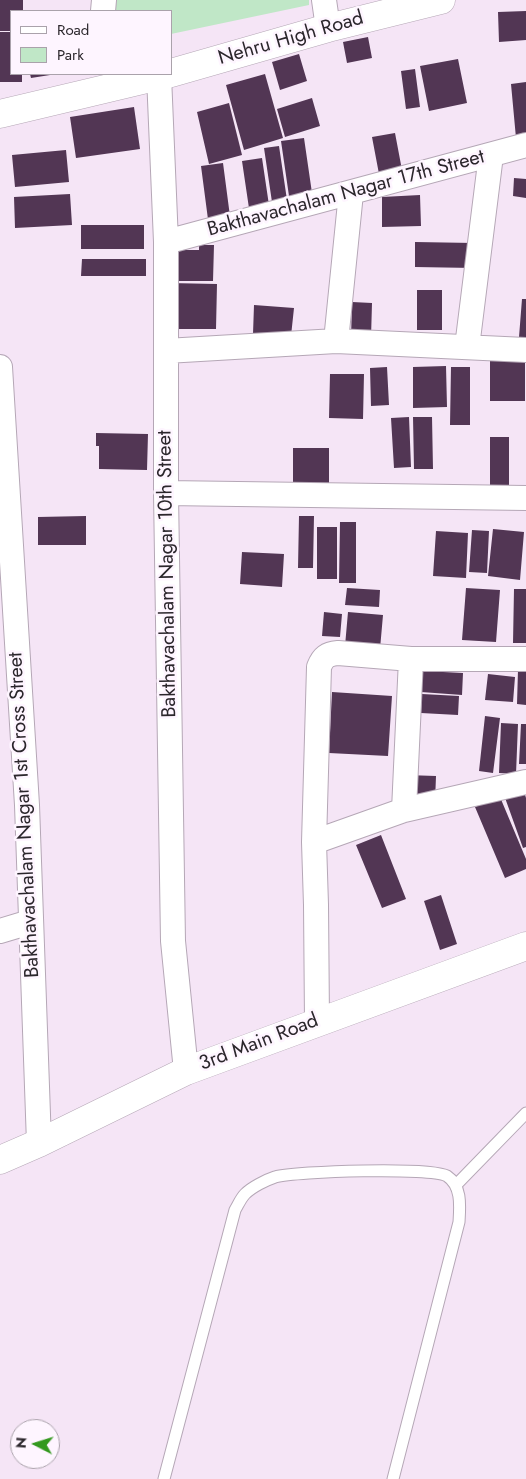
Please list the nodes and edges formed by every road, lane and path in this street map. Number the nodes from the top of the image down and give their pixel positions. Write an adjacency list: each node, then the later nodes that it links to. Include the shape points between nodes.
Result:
1 (324, 0): 3 (street)
2 (441, 0): 3 (street, Nehru High Road)
3 (328, 28): 4 (street, Nehru High Road)
4 (172, 72)
5 (158, 75): 7 (street, Nehru High Road)
6 (166, 75): 12 (street, Bakthavachalam Nagar 10th Street)
7 (99, 82): 8 (street, Nehru High Road)
8 (0, 114)
9 (526, 145): 10 (street, Bakthavachalam Nagar 17th Street)
10 (491, 155): 11 (street, Bakthavachalam Nagar 17th Street); 14 (street)
11 (351, 193): 12 (street, Bakthavachalam Nagar 17th Street); 13 (street)
12 (166, 242): 16 (street, Bakthavachalam Nagar 10th Street)
13 (336, 341): 14 (street); 16 (street)
14 (466, 348): 15 (street)
15 (526, 350)
16 (166, 351): 18 (street, Bakthavachalam Nagar 10th Street)
17 (0, 367): 25 (street, Bakthavachalam Nagar 1st Cross Street, via 27,805)
18 (166, 493): 19 (street); 29 (street, Bakthavachalam Nagar 10th Street, via 173,941)
19 (526, 498)
20 (411, 659): 21 (street); 23 (street); 24 (street, via 338,653 328,654 322,660 319,667)
21 (526, 659)
22 (526, 782): 23 (street)
23 (404, 810): 24 (street)
24 (314, 842): 28 (street)
25 (30, 922): 26 (street); 31 (street, Bakthavachalam Nagar 1st Cross Street)
26 (0, 932)
27 (526, 946): 28 (street, 3rd Main Road)
28 (316, 1021): 29 (street, 3rd Main Road)
29 (186, 1070): 31 (street, 3rd Main Road)
30 (526, 1113): 33 (lane)
31 (39, 1143): 32 (street, 3rd Main Road)
32 (0, 1160)
33 (456, 1185): 34 (lane, via 437,1172 306,1173 275,1178 244,1194 235,1210); 35 (lane, via 460,1222)
34 (164, 1479)
35 (393, 1479)

